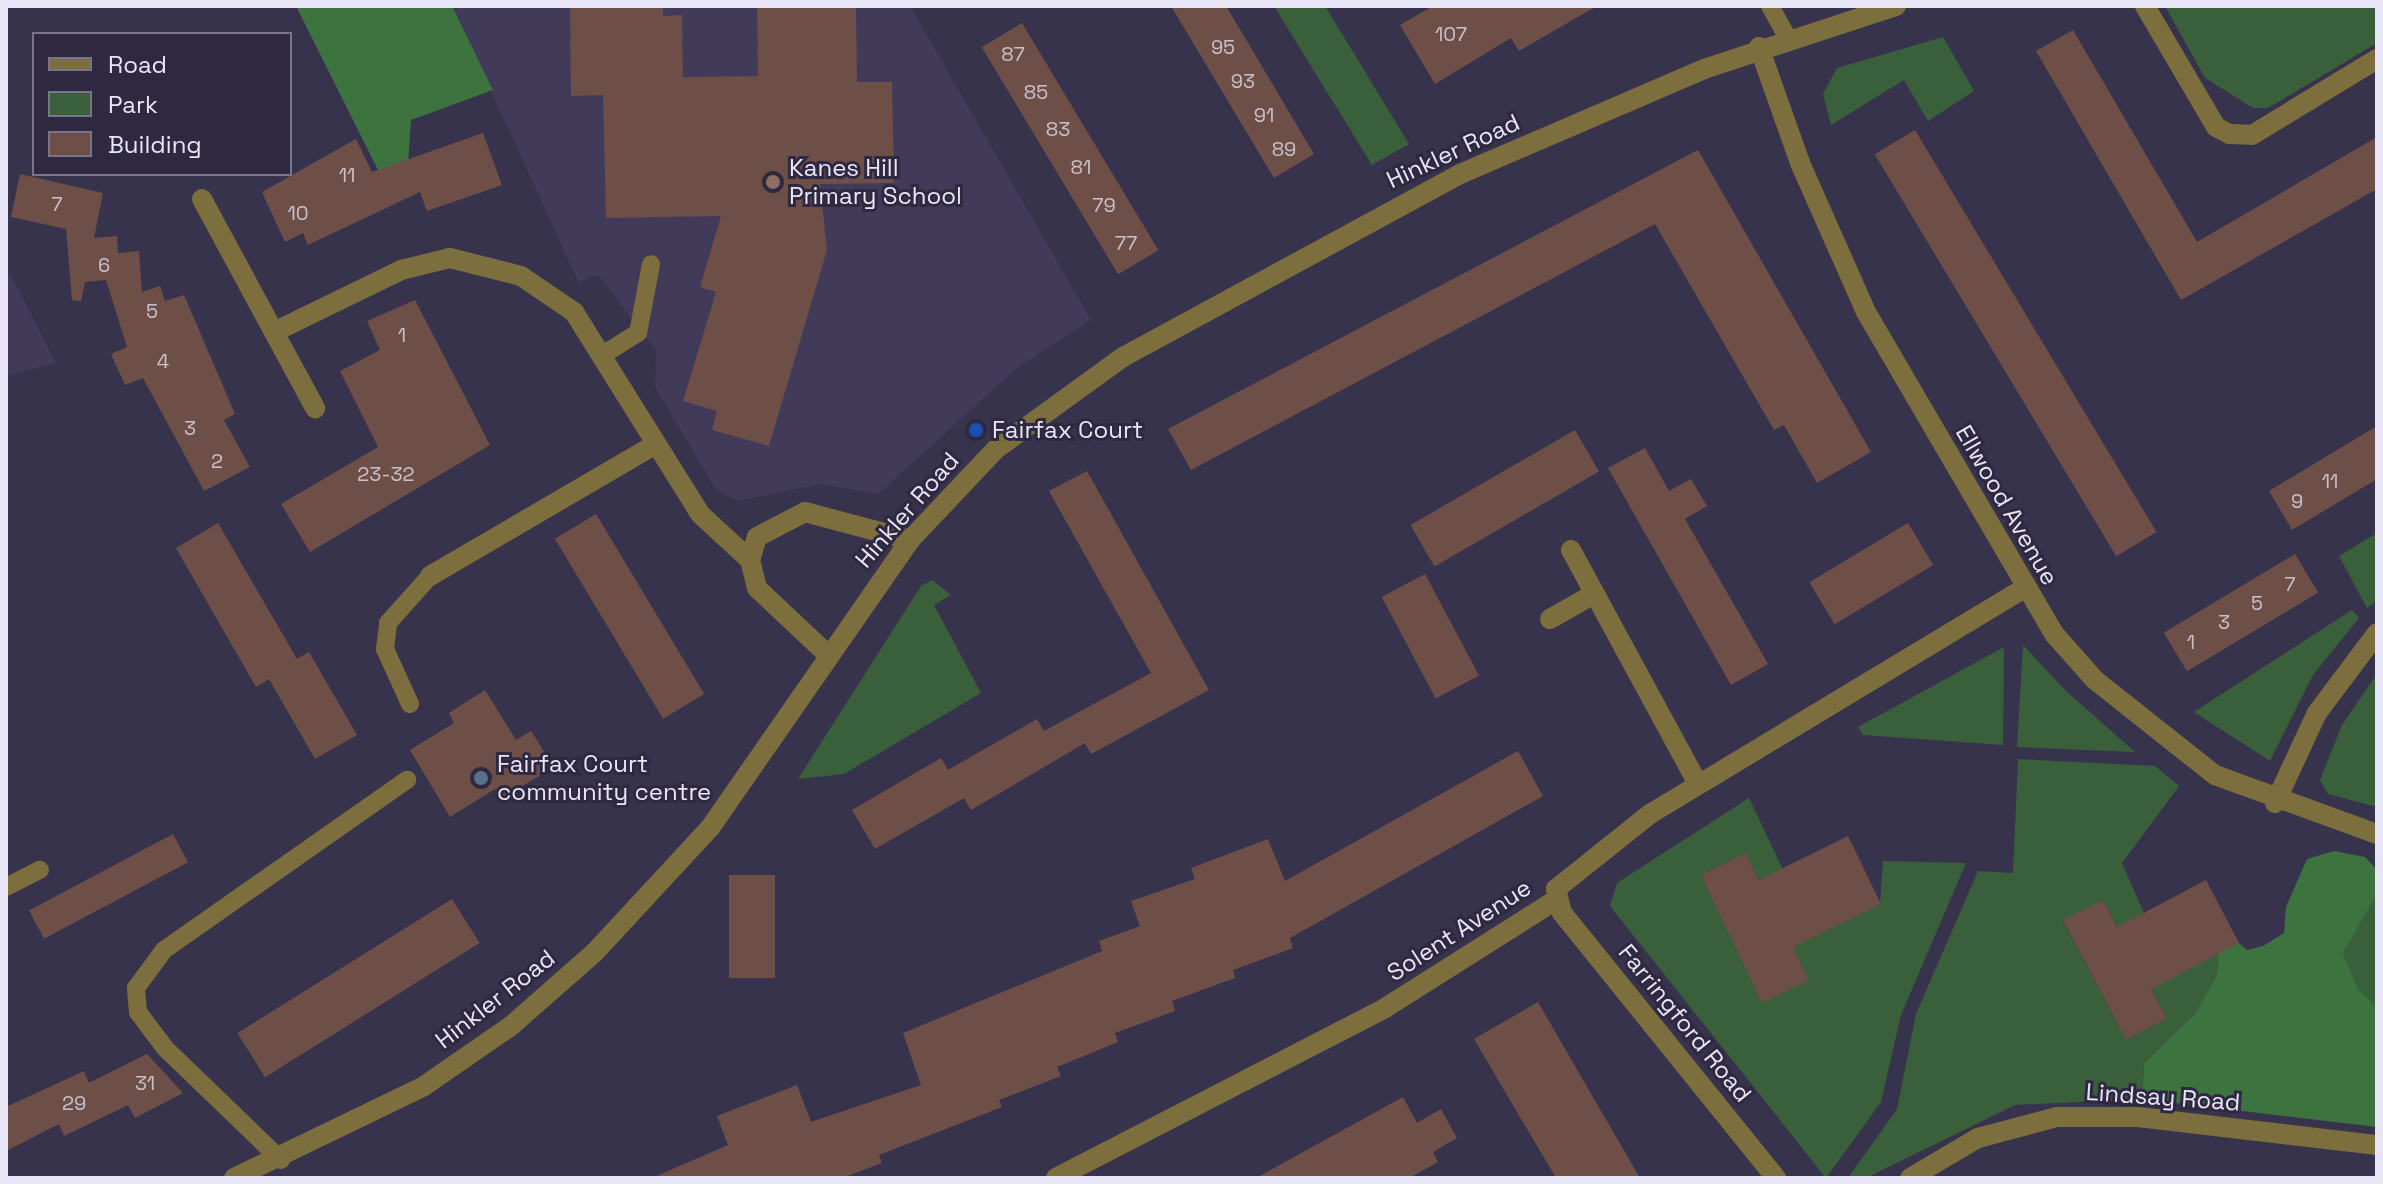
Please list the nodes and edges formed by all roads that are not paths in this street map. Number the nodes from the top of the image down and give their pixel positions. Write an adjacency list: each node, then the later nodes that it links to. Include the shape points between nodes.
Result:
1 (1770, 6): 4 (lane)
2 (1896, 6): 4 (street, Hinkler Road)
3 (2145, 6): 6 (street, via 2216,127 2229,134 2252,135)
4 (1787, 37): 5 (street, Hinkler Road)
5 (1759, 47): 13 (street, Hinkler Road, via 1458,175 1123,357 996,449); 17 (street, Ellwood Avenue, via 1860,299)
6 (2377, 59)
7 (202, 199): 9 (street)
8 (651, 264): 10 (lane, via 638,333)
9 (274, 332): 10 (street, via 401,270 450,258 521,276 574,312); 11 (street)
10 (604, 354): 12 (street)
11 (315, 408)
12 (656, 444): 15 (street, via 700,514); 16 (street)
13 (910, 540): 15 (street, via 805,512 778,520 757,537); 21 (street, Hinkler Road)
14 (1571, 550): 18 (street)
15 (750, 560): 21 (street, via 757,588)
16 (430, 576): 22 (lane, via 388,623 385,649)
17 (2025, 588): 24 (street, Solent Avenue); 25 (street, Ellwood Avenue, via 2105,689 2208,770)
18 (1594, 594): 19 (street); 24 (street)
19 (1550, 619)
20 (2377, 633): 25 (street, via 2317,713)
21 (827, 654): 31 (street, Hinkler Road, via 710,828 595,952 511,1026 424,1086)
22 (410, 704)
23 (407, 780): 31 (lane, via 164,950 136,988 138,1012 165,1048)
24 (1698, 784): 29 (street, Solent Avenue, via 1567,874)
25 (2275, 803): 26 (street, Ellwood Avenue)
26 (2377, 834)
27 (40, 870): 28 (lane)
28 (6, 887)
29 (1556, 900): 33 (street, Solent Avenue, via 1385,1008); 34 (street, Farringford Road)
30 (2377, 1145): 35 (street, Lindsay Road, via 2138,1117 2057,1117 1978,1138)
31 (281, 1160): 32 (street, Hinkler Road)
32 (234, 1178)
33 (1056, 1178)
34 (1776, 1178)
35 (1910, 1178)

